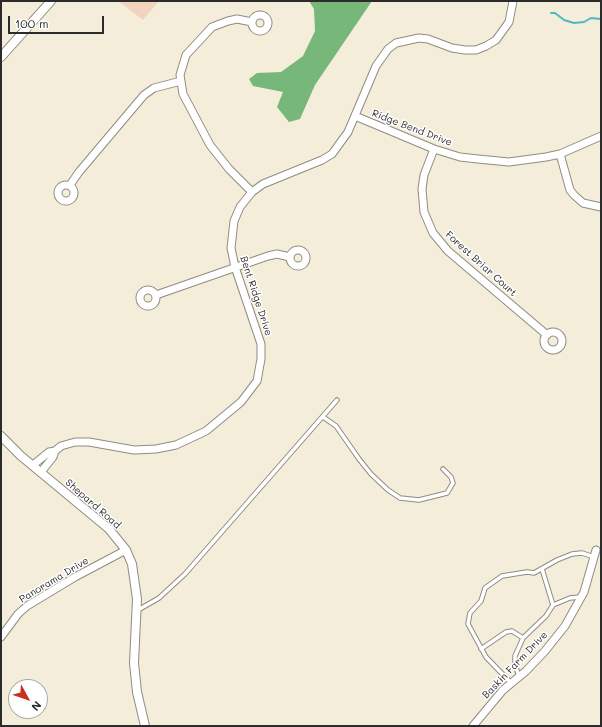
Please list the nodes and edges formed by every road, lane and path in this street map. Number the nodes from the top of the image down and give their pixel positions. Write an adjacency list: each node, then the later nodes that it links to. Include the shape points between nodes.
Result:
1 (52, 1): 4 (street)
2 (513, 1): 6 (street, Bent Ridge Drive, via 509,22 496,40 476,50 452,48 419,38 396,43 388,49 376,66)
3 (252, 22): 5 (street, via 237,19 207,31 186,55)
4 (1, 57)
5 (181, 81): 10 (street, via 154,88 144,95); 11 (street, via 183,94 210,145)
6 (355, 116): 8 (street, Ridge Bend Drive); 11 (street, Bent Ridge Drive, via 343,140 332,154 263,184)
7 (601, 136): 9 (street, Ridge Bend Drive)
8 (434, 149): 9 (street, Ridge Bend Drive, via 460,157 510,162); 16 (street, Forest Briar Court, via 424,175 422,189 424,212 433,233 448,251)
9 (560, 154): 12 (street, via 570,190 583,203)
10 (70, 186)
11 (252, 192): 14 (street, Bent Ridge Drive, via 240,207 234,221 231,248)
12 (601, 207)
13 (290, 257): 14 (street, via 277,254)
14 (235, 267): 15 (street); 20 (street, Bent Ridge Drive, via 261,344 260,372 252,389 241,402 206,431 176,445 134,450 75,442 61,446)
15 (156, 295)
16 (547, 335)
17 (337, 400): 18 (lane)
18 (323, 417): 22 (lane, via 336,426 358,459 372,474 400,498 419,500 447,493 453,486 453,480); 29 (lane, via 185,574 159,598)
19 (1, 436): 21 (street, Shepard Road)
20 (55, 451): 21 (street, Bent Ridge Drive, via 49,452); 23 (street)
21 (33, 465): 23 (street, Shepard Road)
22 (443, 469)
23 (40, 472): 24 (street, Shepard Road, via 109,529)
24 (126, 550): 29 (street, Shepard Road, via 132,564); 30 (street, Panorama Drive, via 27,606)
25 (595, 553): 26 (lane, via 572,554); 27 (street, Baskin Farm Drive)
26 (542, 569): 28 (lane); 32 (lane, via 534,573 502,576 485,588 481,601 467,618)
27 (581, 597): 28 (lane, via 570,598); 33 (street, Baskin Farm Drive, via 565,626)
28 (553, 605): 31 (lane)
29 (137, 611): 35 (street, Shepard Road, via 134,663 137,692)
30 (1, 637)
31 (523, 638): 32 (lane, via 512,631); 33 (lane, via 515,656)
32 (481, 648): 34 (lane, via 486,657)
33 (519, 677): 34 (street, Baskin Farm Drive)
34 (511, 683): 36 (street, Baskin Farm Drive)
35 (145, 726)
36 (473, 726)

